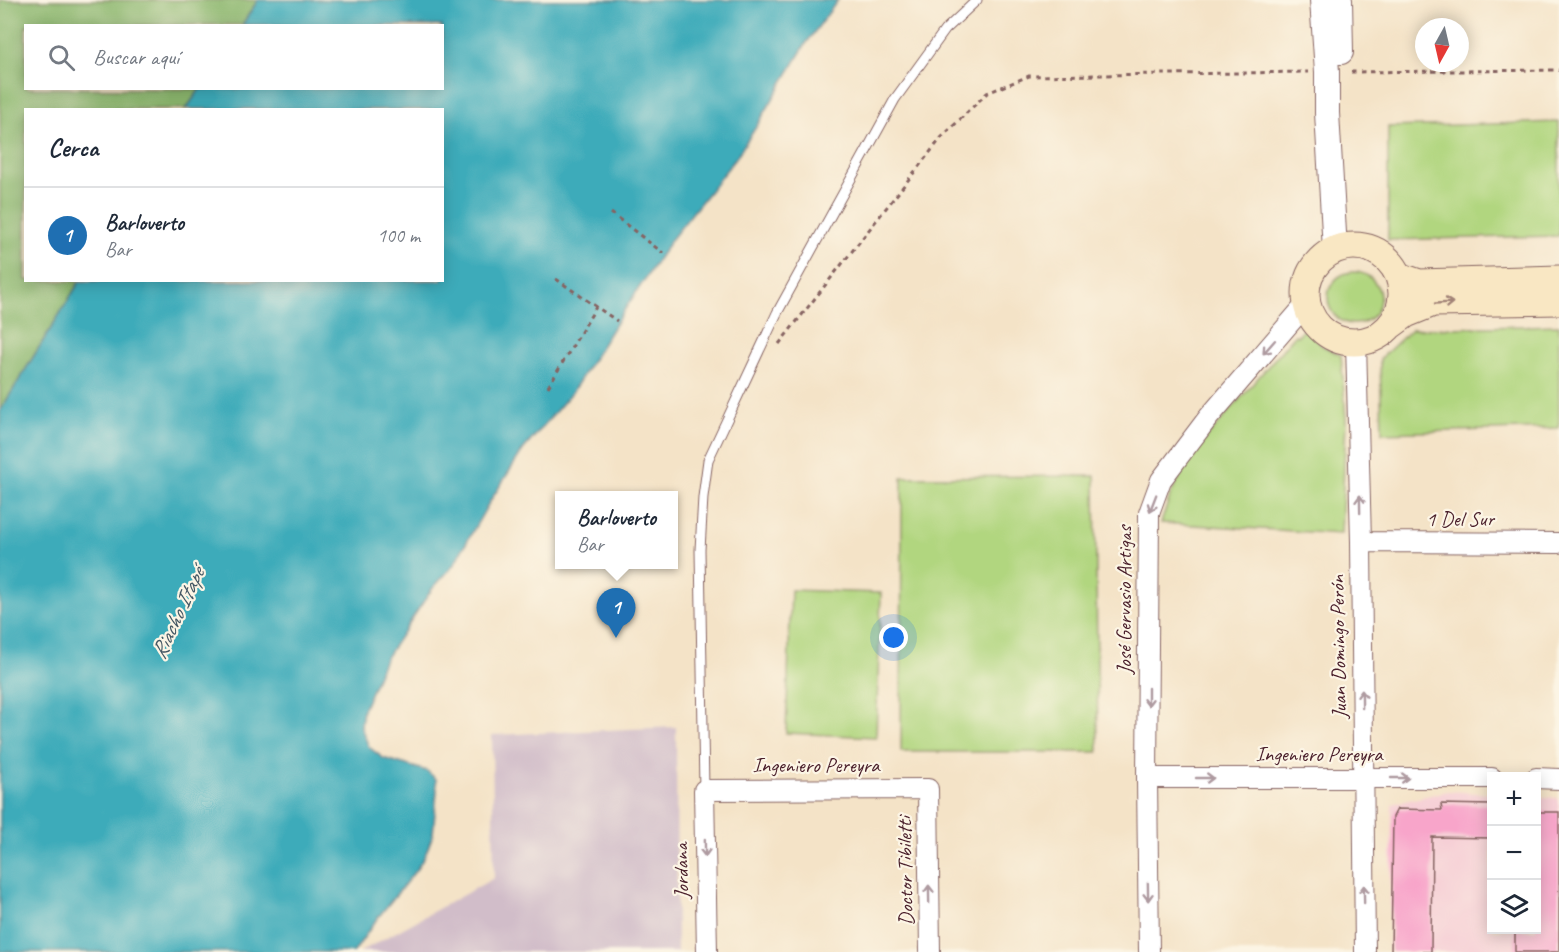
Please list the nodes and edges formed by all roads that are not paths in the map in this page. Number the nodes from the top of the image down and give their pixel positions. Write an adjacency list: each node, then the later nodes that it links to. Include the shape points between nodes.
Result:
1 (977, 0): 20 (lane, via 945,30 896,99 777,313 708,460 700,550)
2 (1322, 0): 4 (street)
3 (1340, 0): 4 (street)
4 (1335, 72): 5 (street)
5 (1342, 248): 6 (main road, via 1365,247 1379,253); 9 (main road, via 1321,259 1311,272 1306,287)
6 (1399, 276): 7 (main road, via 1419,283); 10 (main road, via 1402,302)
7 (1559, 279)
8 (1559, 302): 10 (main road, one-way to 8, via 1432,303)
9 (1307, 303): 11 (main road, via 1311,316 1329,335); 14 (street, José Gervasio Artigas, one-way to 14, via 1161,480 1149,513)
10 (1391, 325): 11 (main road, via 1369,340)
11 (1356, 342): 12 (street, Juan Domingo Perón, one-way to 11)
12 (1361, 542): 13 (street, 1 Del Sur); 15 (street, Juan Domingo Perón, one-way to 12)
13 (1559, 543)
14 (1147, 778): 15 (street, Ingeniero Pereyra, one-way to 15); 23 (street, José Gervasio Artigas, one-way to 23)
15 (1363, 778): 16 (street, Ingeniero Pereyra, one-way to 16); 24 (street, Juan Domingo Perón, one-way to 15)
16 (1487, 778)
17 (1541, 778): 18 (street)
18 (1559, 779)
19 (928, 789): 20 (street, Ingeniero Pereyra); 22 (street, Doctor Tibiletti, one-way to 19)
20 (704, 790): 21 (street, Jordana, one-way to 21)
21 (707, 952)
22 (930, 952)
23 (1149, 952)
24 (1365, 952)

